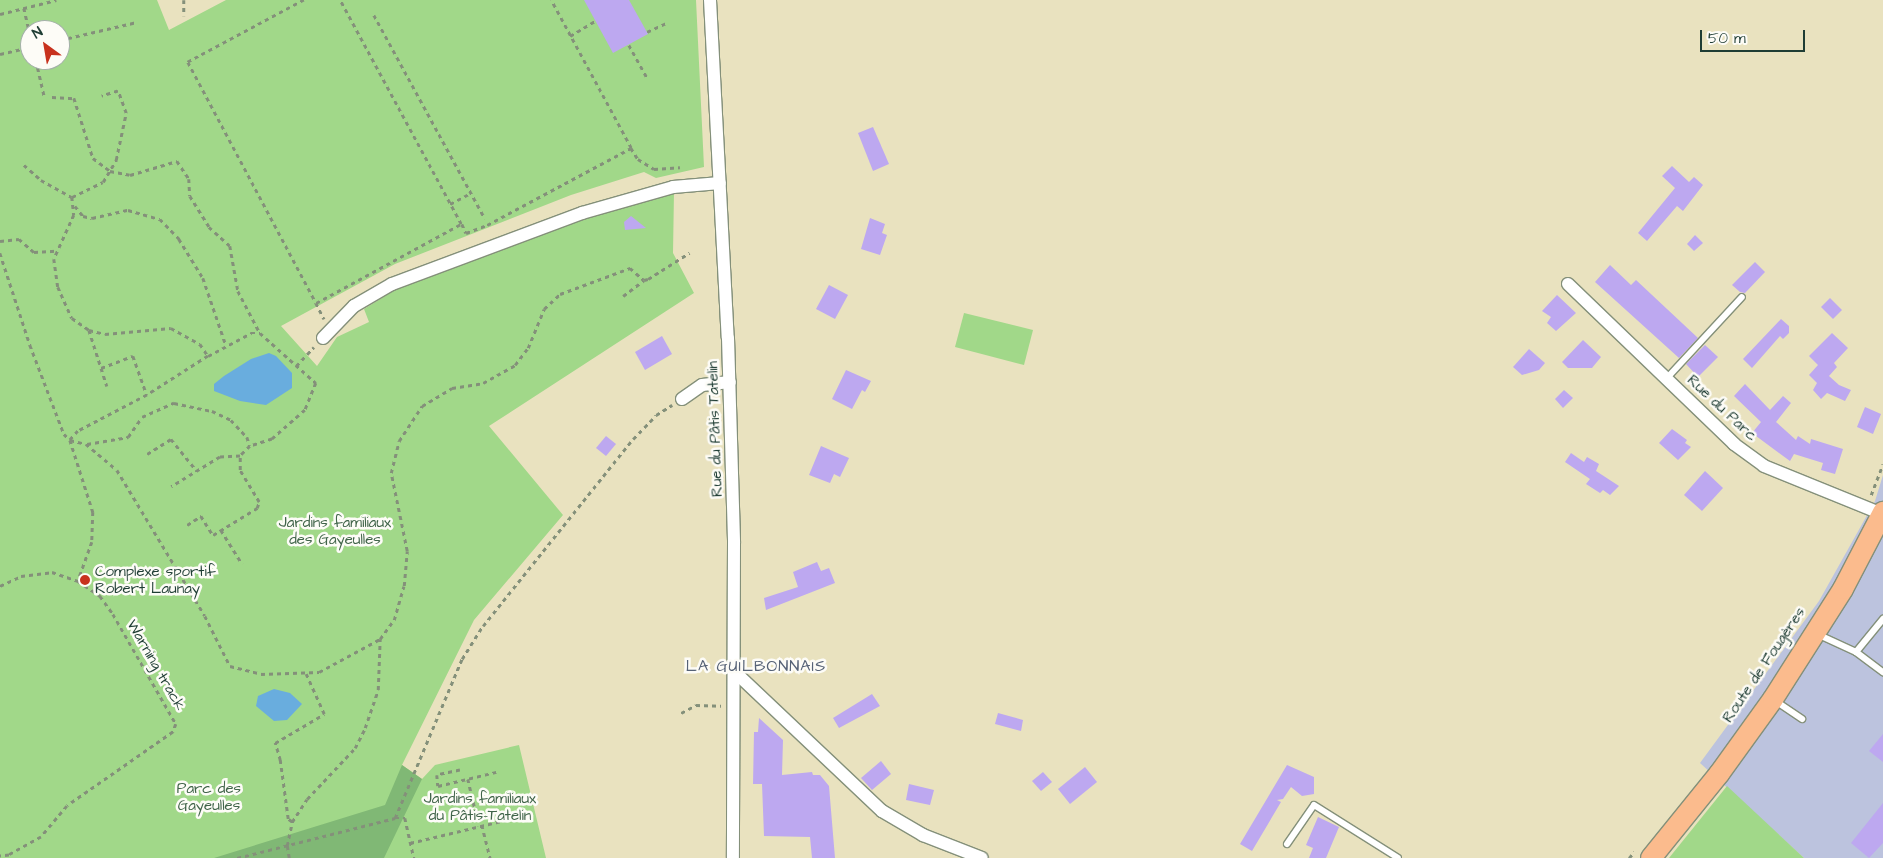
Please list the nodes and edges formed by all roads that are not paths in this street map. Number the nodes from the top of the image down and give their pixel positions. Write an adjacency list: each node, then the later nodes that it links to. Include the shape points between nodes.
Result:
1 (710, 0): 2 (street, Rue du Pâtis Tatelin)
2 (720, 183): 5 (street, via 673,187 582,212 392,284 354,306); 7 (street, Rue du Pâtis Tatelin)
3 (1568, 284): 6 (street, Rue du Parc)
4 (1742, 297): 6 (lane)
5 (326, 334)
6 (1667, 378): 9 (street, Rue du Parc, via 1734,444 1764,466)
7 (730, 382): 8 (street, via 702,385); 14 (street, Rue du Pâtis Tatelin)
8 (682, 399)
9 (1879, 512): 11 (main road)
10 (1883, 620): 12 (lane)
11 (1816, 634): 12 (lane); 15 (main road)
12 (1856, 652): 13 (lane)
13 (1883, 672)
14 (736, 674): 19 (street, Rue du Pâtis Tatelin); 20 (street, via 882,811 923,835)
15 (1773, 700): 16 (lane); 18 (main road, via 1719,774)
16 (1802, 719)
17 (1287, 844): 21 (lane, via 1314,805)
18 (1643, 854)
19 (733, 858)
20 (982, 858)
21 (1398, 858)

